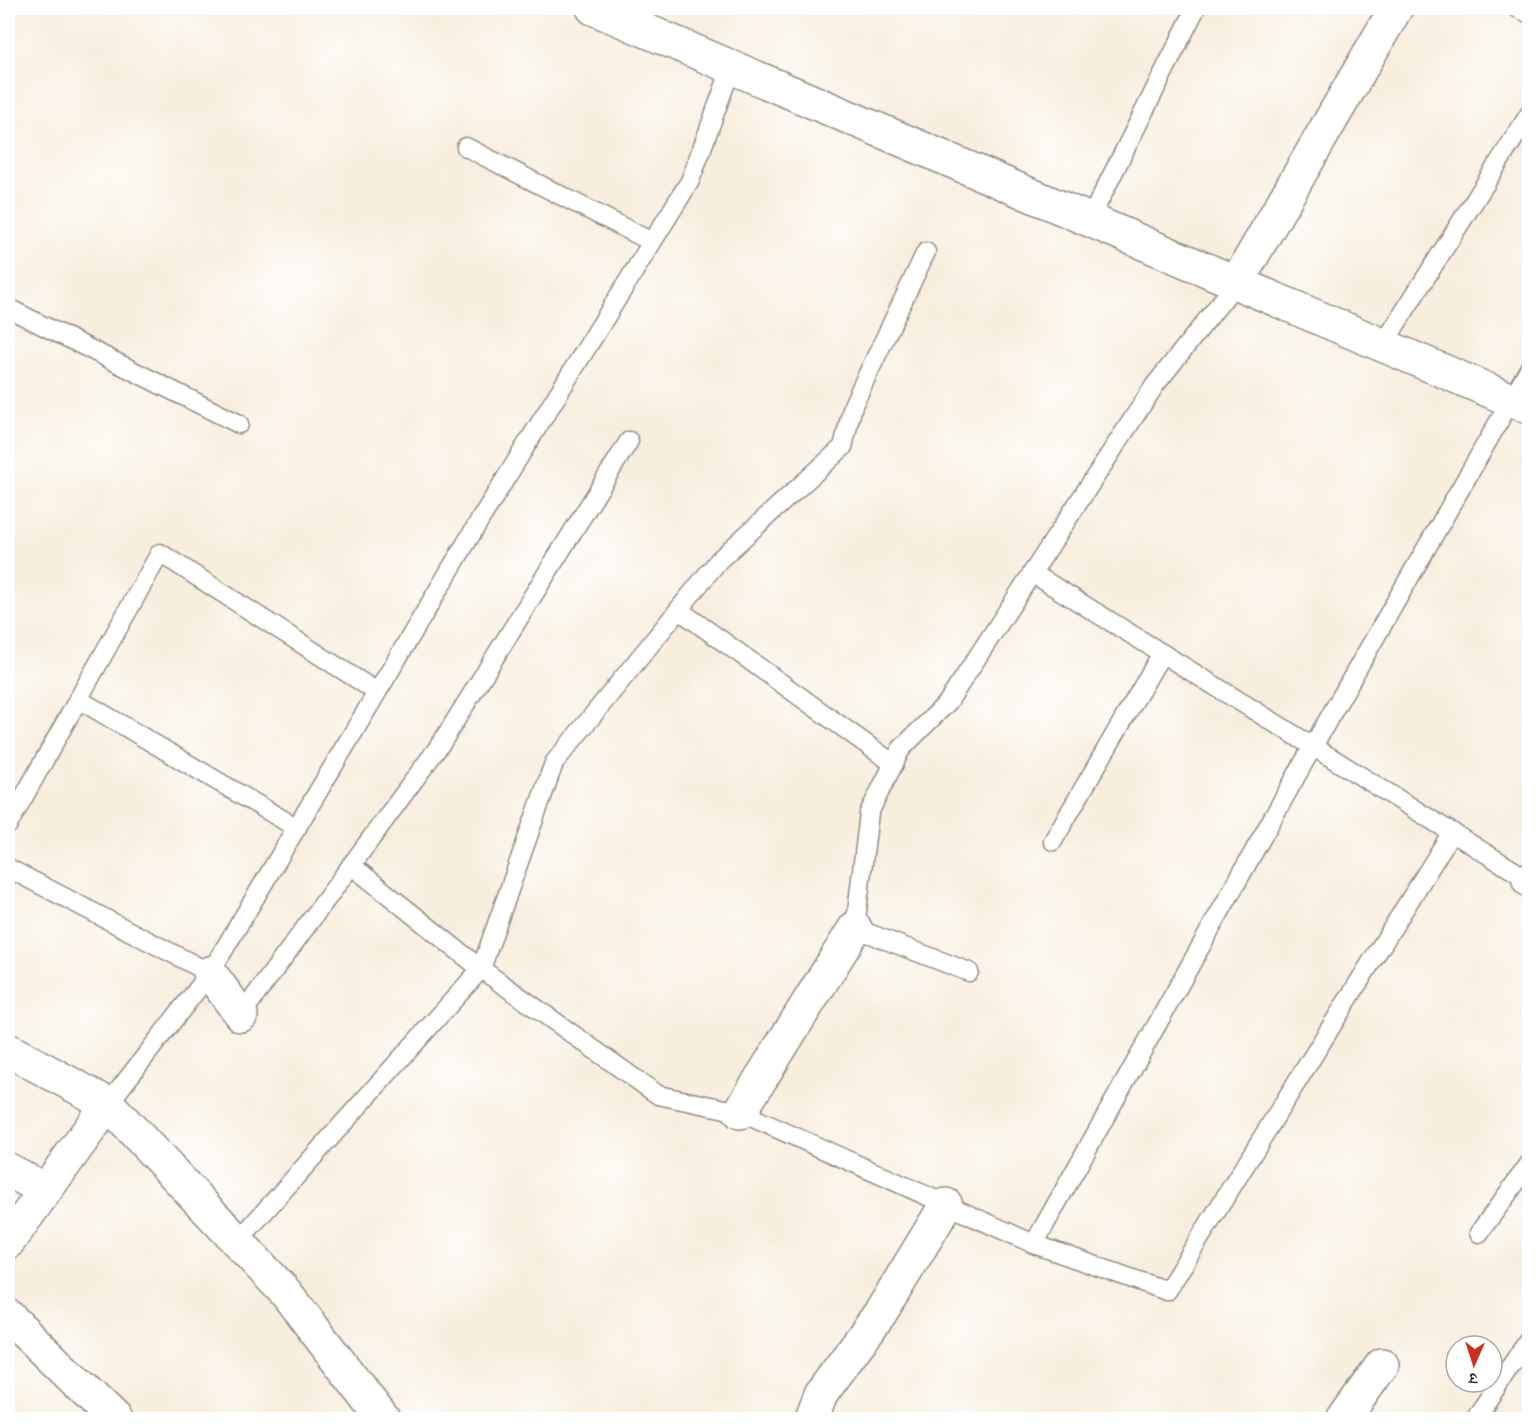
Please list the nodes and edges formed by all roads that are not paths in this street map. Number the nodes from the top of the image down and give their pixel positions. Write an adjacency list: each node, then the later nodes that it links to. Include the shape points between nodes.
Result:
1 (593, 8): 6 (street)
2 (1195, 8): 9 (lane)
3 (1396, 8): 12 (street)
4 (1517, 8): 5 (lane)
5 (1530, 14)
6 (732, 66): 9 (street); 10 (lane, via 690,181)
7 (1530, 113): 14 (lane)
8 (466, 147): 10 (lane)
9 (1090, 219): 12 (street)
10 (652, 242): 22 (lane)
11 (926, 252): 20 (lane, via 853,405 843,447 719,560)
12 (1237, 282): 14 (street); 19 (lane, via 1155,385)
13 (8, 308): 17 (lane)
14 (1383, 345): 16 (street)
15 (1530, 367): 16 (lane)
16 (1521, 404): 24 (lane)
17 (239, 424)
18 (629, 441): 30 (lane, via 442,742)
19 (1032, 573): 21 (lane); 25 (lane, via 948,702 901,749)
20 (679, 610): 25 (lane); 34 (lane, via 554,764)
21 (1162, 653): 24 (lane); 29 (lane)
22 (377, 692): 23 (lane, via 160,553); 27 (lane)
23 (78, 699): 26 (lane); 27 (lane)
24 (1313, 746): 28 (lane); 48 (lane)
25 (894, 764): 33 (lane, via 869,813)
26 (8, 825)
27 (297, 828): 36 (lane)
28 (1452, 832): 32 (lane); 48 (lane, via 1167,1291)
29 (1053, 841)
30 (351, 865): 34 (lane); 37 (lane)
31 (8, 868): 36 (lane)
32 (1529, 880)
33 (855, 927): 35 (lane); 40 (street)
34 (481, 969): 40 (lane, via 658,1095); 46 (lane)
35 (969, 972)
36 (210, 973): 37 (street); 39 (lane)
37 (241, 1015)
38 (8, 1050): 39 (street)
39 (108, 1104): 43 (street); 46 (street)
40 (740, 1112): 44 (lane)
41 (1530, 1163): 45 (lane)
42 (8, 1170): 43 (street)
43 (45, 1190): 47 (street)
44 (945, 1205): 48 (lane); 54 (street, via 881,1312 821,1394)
45 (1479, 1233)
46 (238, 1241): 53 (street, via 286,1293)
47 (8, 1242)
48 (1034, 1244)
49 (8, 1316): 52 (street)
50 (1530, 1338): 56 (lane)
51 (1382, 1365): 55 (street)
52 (115, 1419)
53 (384, 1419)
54 (811, 1419)
55 (1343, 1419)
56 (1474, 1419)

